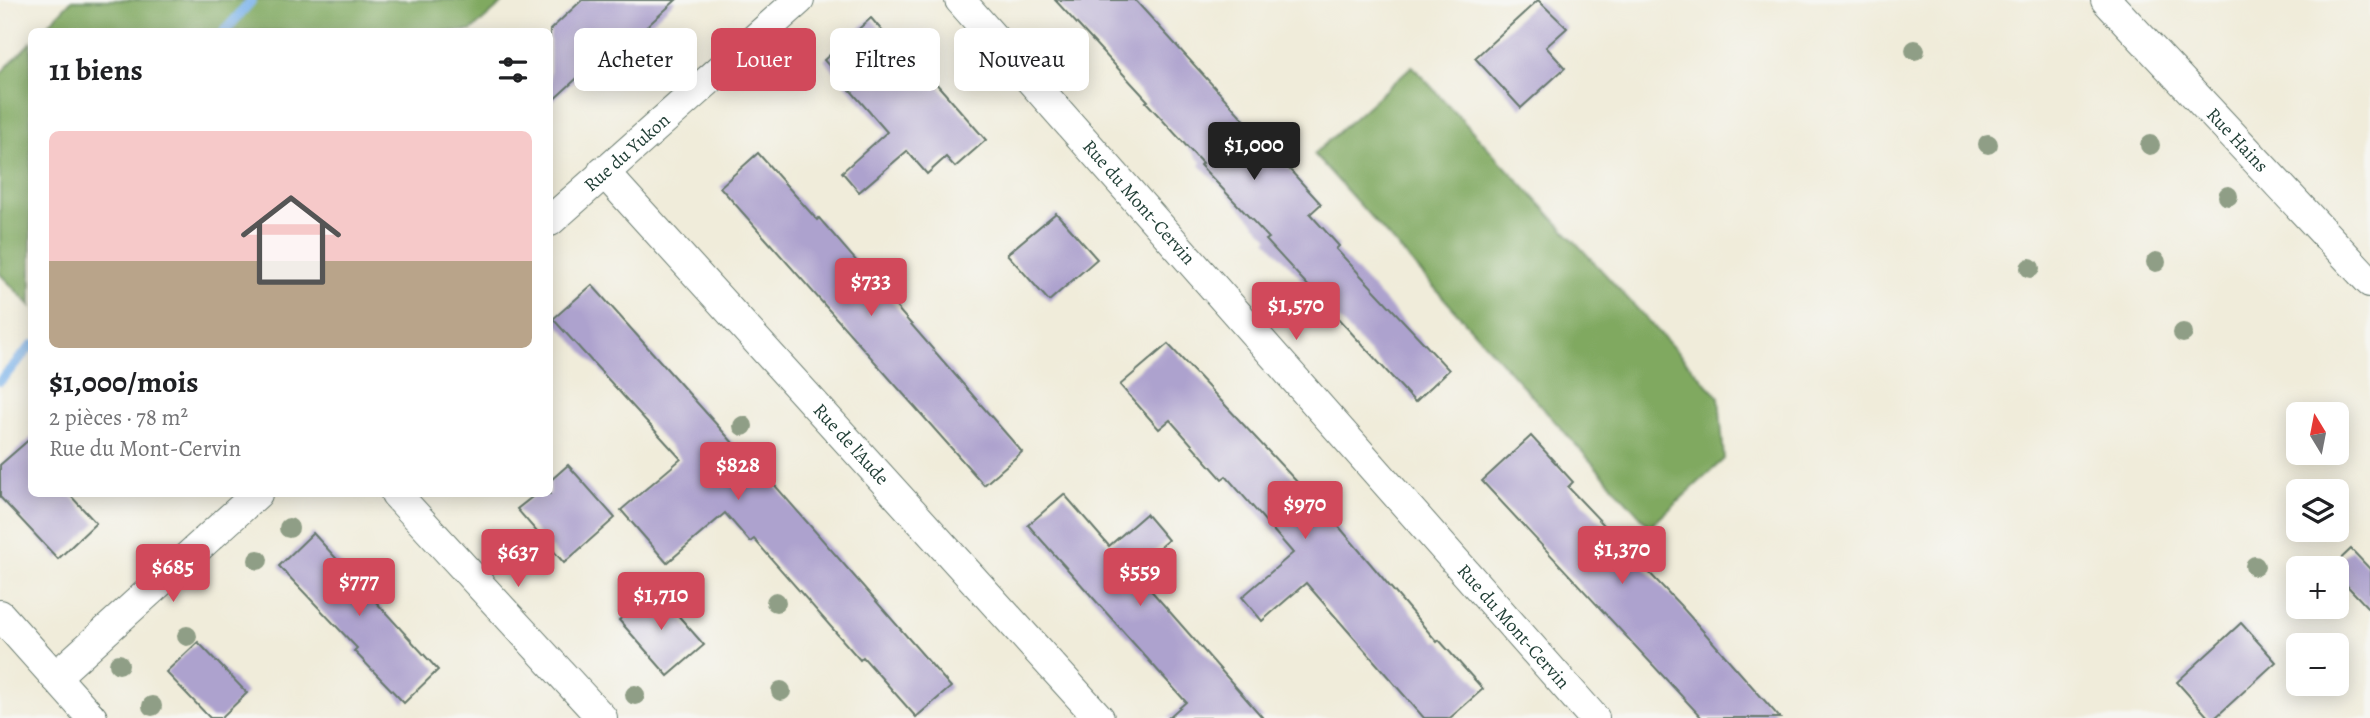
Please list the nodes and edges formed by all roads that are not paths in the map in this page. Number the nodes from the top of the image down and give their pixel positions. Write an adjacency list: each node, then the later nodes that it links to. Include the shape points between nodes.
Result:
1 (799, 0): 4 (street, Rue du Yukon)
2 (960, 0): 14 (street, Rue du Mont-Cervin)
3 (2106, 0): 6 (street, Rue Hains)
4 (603, 171): 5 (street, Rue du Yukon); 13 (street, Rue de l'Aude)
5 (553, 217)
6 (2370, 282)
7 (254, 497): 10 (street)
8 (399, 497): 12 (street)
9 (0, 615): 10 (street)
10 (55, 677): 11 (street)
11 (92, 718)
12 (602, 718)
13 (1099, 718)
14 (1594, 718)

